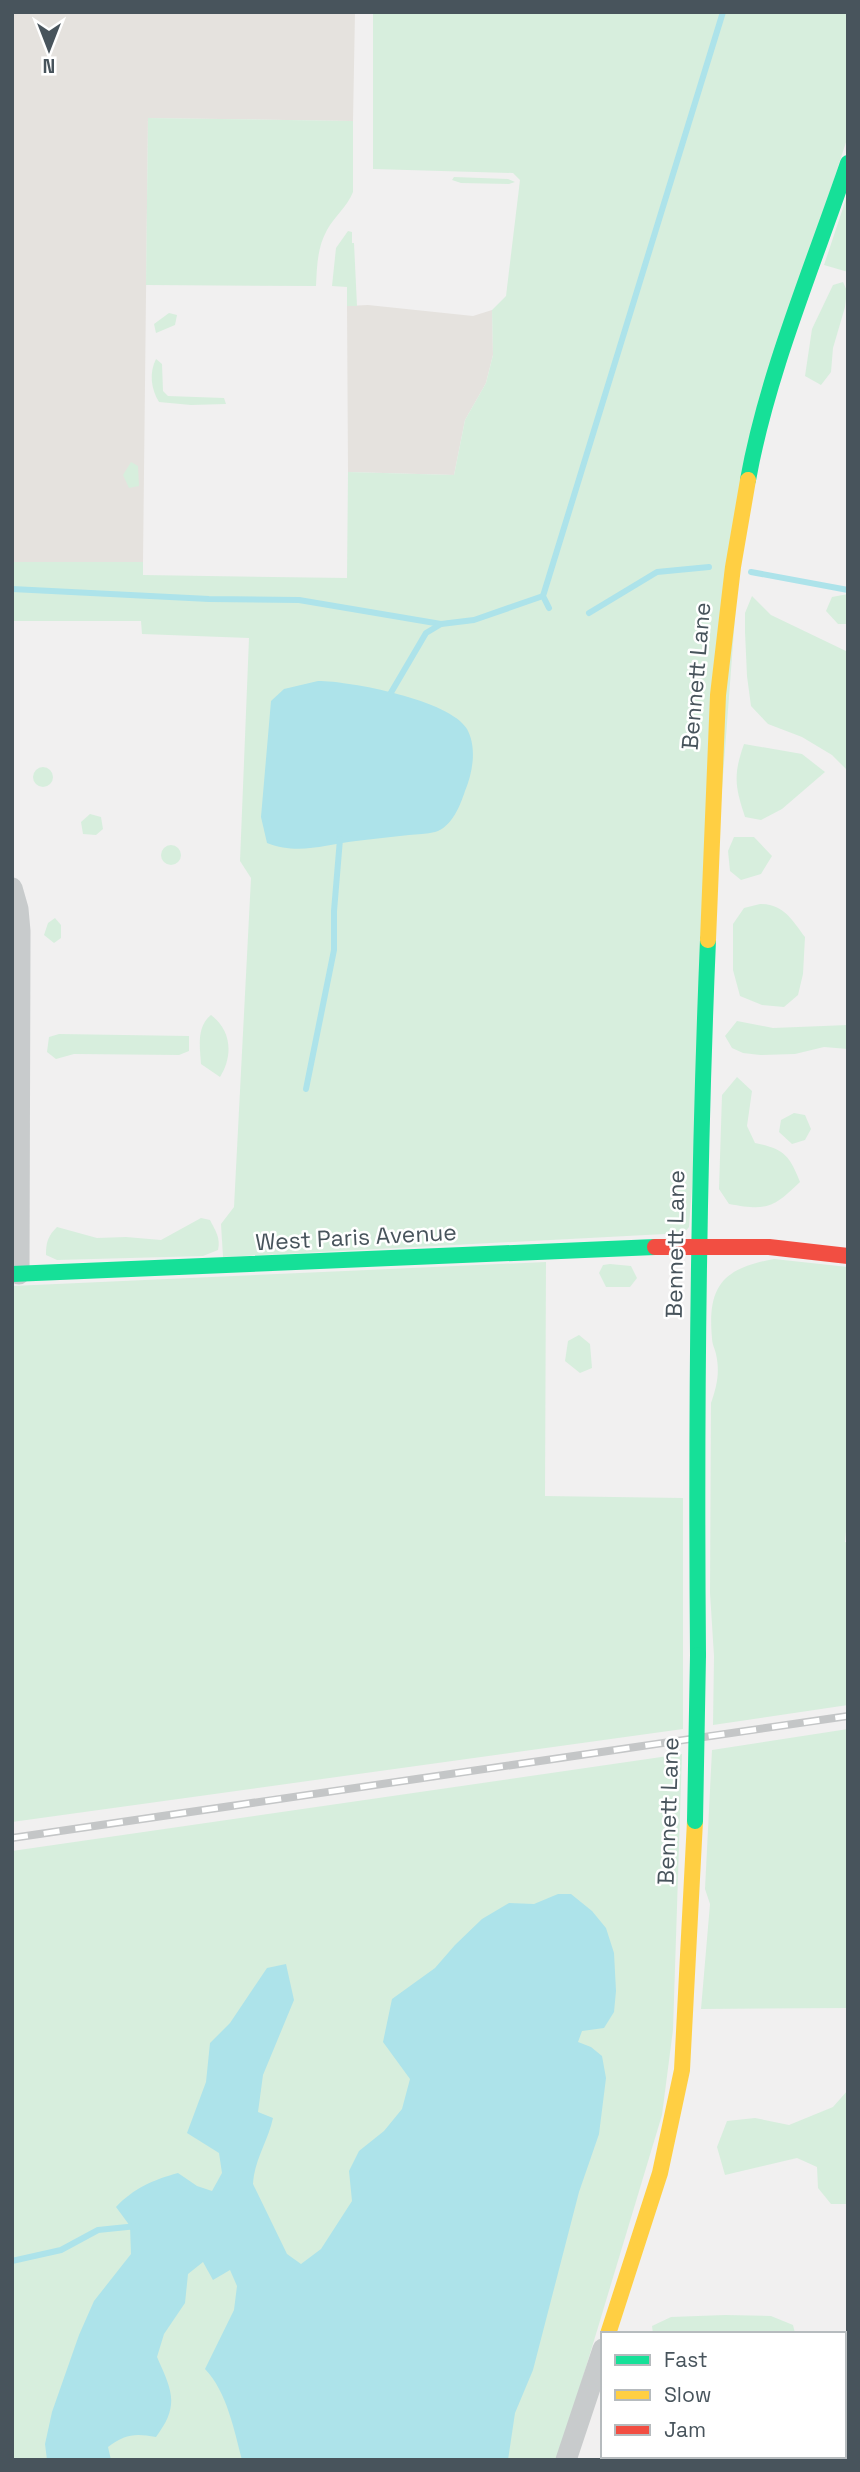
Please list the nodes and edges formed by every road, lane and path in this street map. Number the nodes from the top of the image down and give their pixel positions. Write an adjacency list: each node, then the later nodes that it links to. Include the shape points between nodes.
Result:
1 (848, 163): 3 (street, Bennett Lane, via 769,393 733,567 715,746 703,1063)
2 (12, 888): 5 (street, via 20,931)
3 (702, 1246): 4 (street, West Paris Avenue, via 769,1247); 5 (street, West Paris Avenue); 6 (street, Bennett Lane, bridge, via 695,1821 680,2082 660,2173)
4 (848, 1256)
5 (15, 1274)
6 (609, 2332)
7 (601, 2355): 8 (street)
8 (566, 2460)

